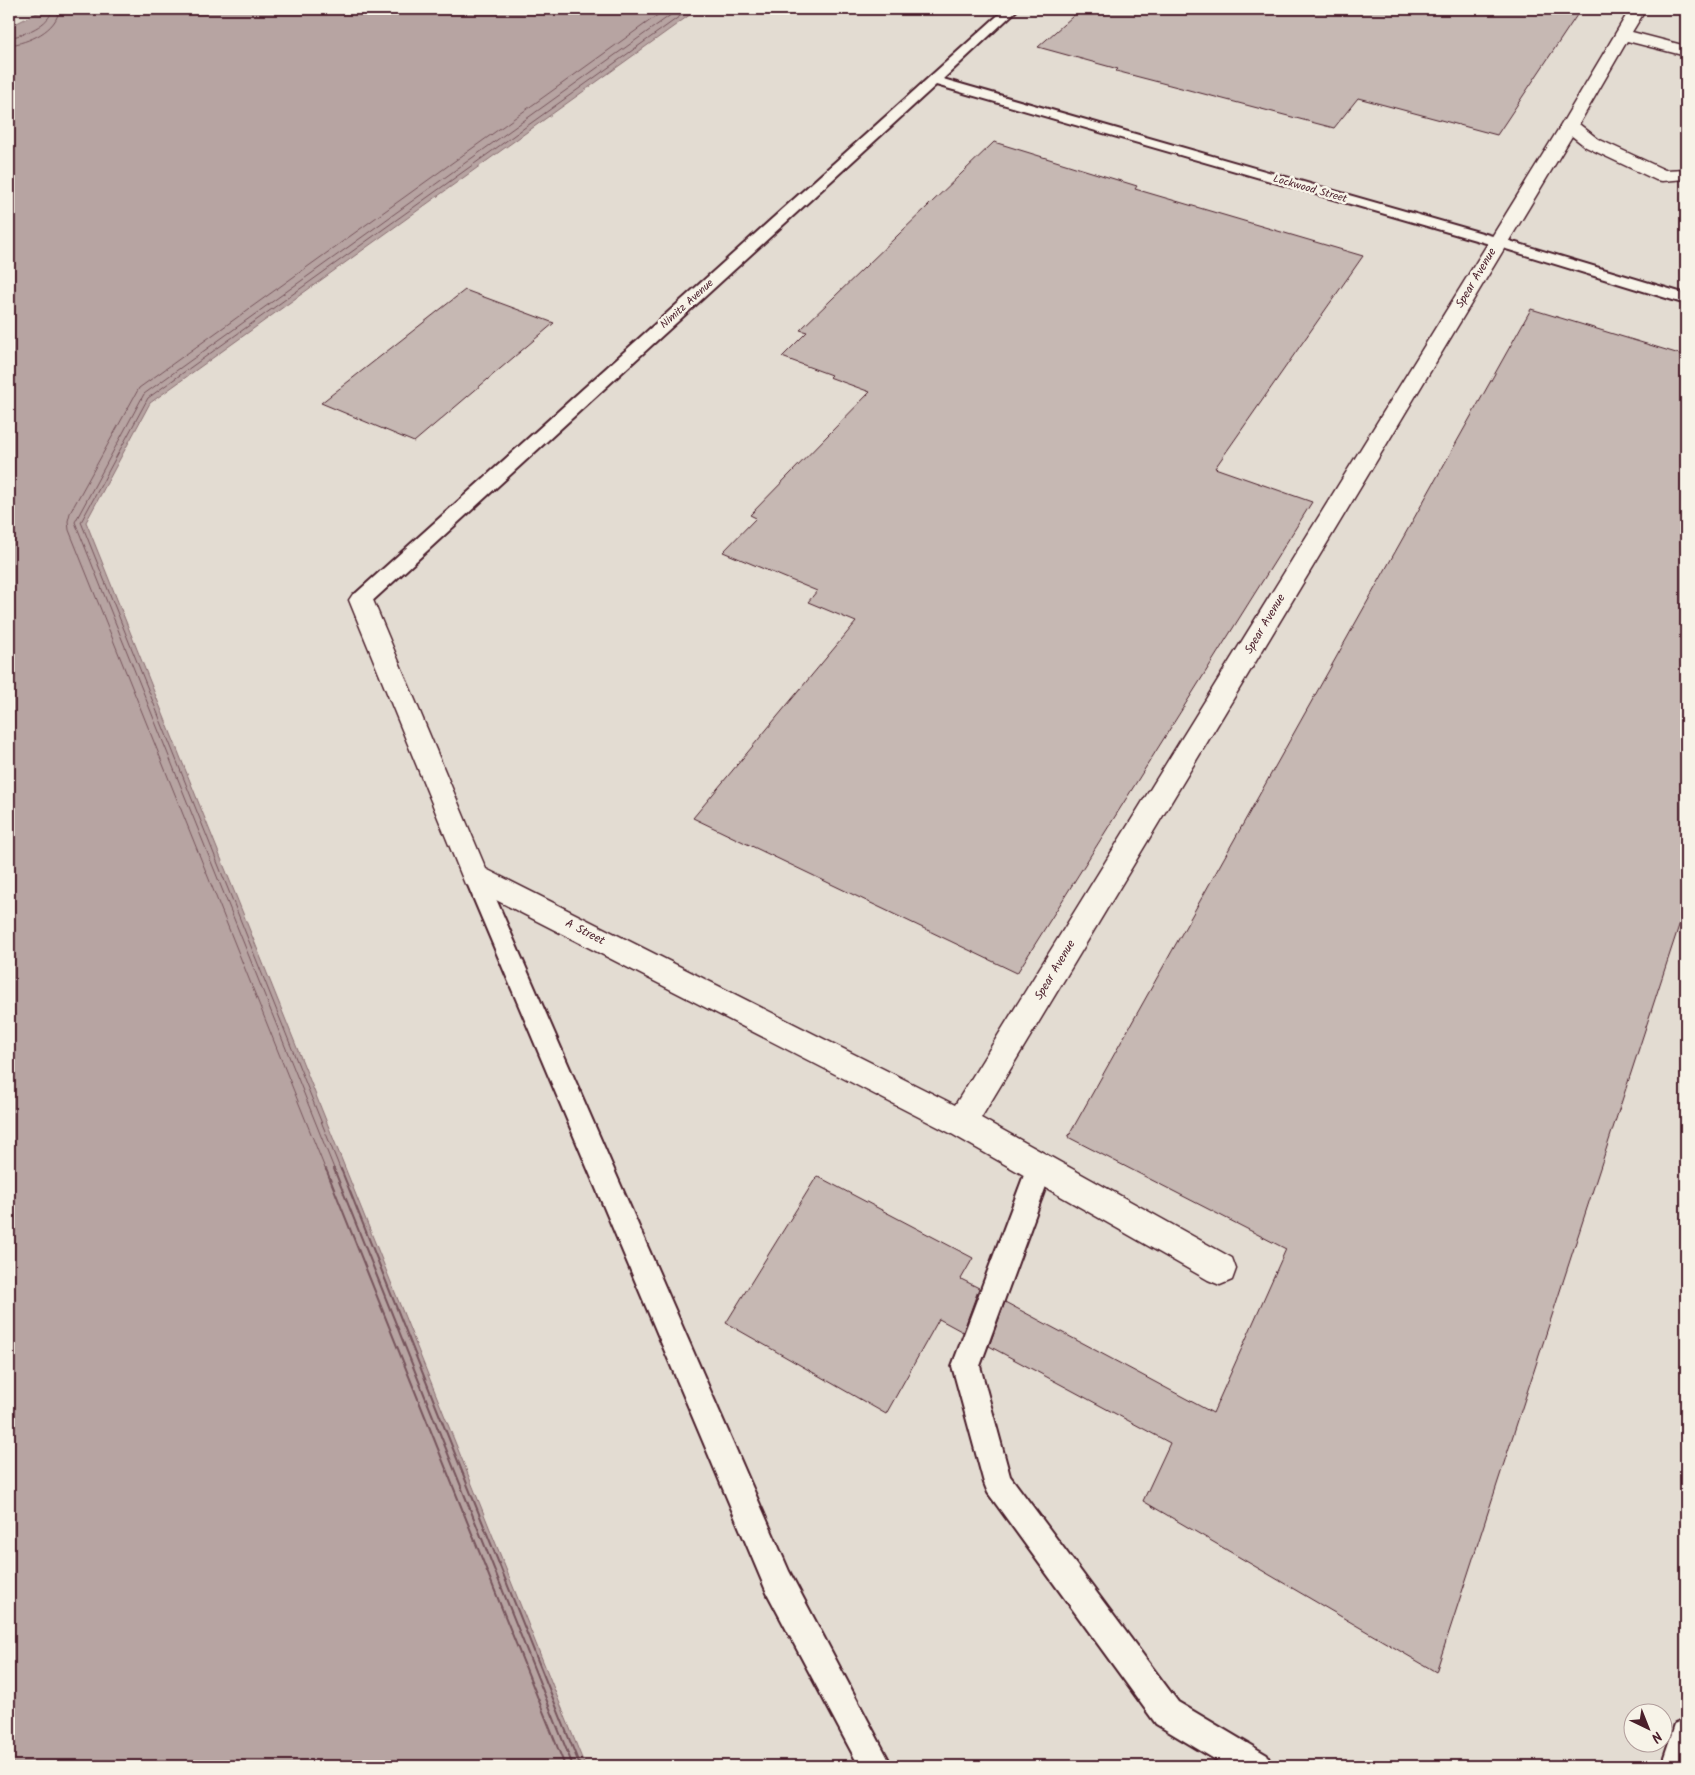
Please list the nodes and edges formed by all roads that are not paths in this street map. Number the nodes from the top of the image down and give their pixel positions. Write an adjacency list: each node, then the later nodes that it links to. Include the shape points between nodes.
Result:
1 (1012, 9): 5 (lane, Nimitz Avenue)
2 (1638, 9): 3 (street, Spear Avenue)
3 (1623, 35): 4 (street); 6 (street, Spear Avenue)
4 (1686, 51)
5 (934, 80): 8 (lane, Lockwood Street); 10 (lane, Nimitz Avenue)
6 (1570, 124): 7 (street, via 1592,143 1662,176); 8 (street, Spear Avenue)
7 (1686, 174)
8 (1498, 242): 9 (lane, Lockwood Street); 12 (street, Spear Avenue)
9 (1686, 299)
10 (361, 600): 11 (street)
11 (475, 876): 12 (street, A Street); 16 (lane, via 778,1582)
12 (962, 1123): 13 (street, A Street)
13 (1040, 1167): 14 (street, A Street); 17 (lane, via 966,1366 998,1483 1167,1713)
14 (1220, 1269)
15 (1686, 1735): 18 (lane)
16 (876, 1766)
17 (1256, 1766)
18 (1677, 1766)

